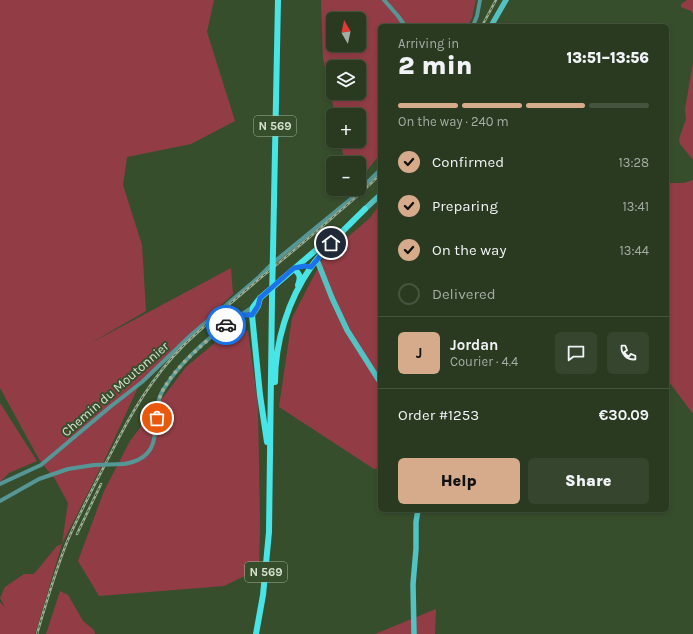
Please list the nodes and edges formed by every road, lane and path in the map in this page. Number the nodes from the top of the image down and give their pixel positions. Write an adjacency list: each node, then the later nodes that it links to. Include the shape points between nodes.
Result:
1 (278, 0): 22 (main road, N 569, bridge)
2 (384, 0): 5 (street)
3 (480, 0): 6 (street)
4 (506, 0): 7 (street)
5 (404, 24)
6 (474, 24)
7 (492, 24)
8 (378, 172): 24 (street, Chemin du Moutonnier, via 352,198 191,335 142,382 41,465)
9 (378, 197): 10 (street)
10 (365, 209): 11 (main road); 12 (main road)
11 (307, 257): 12 (main road); 13 (main road); 14 (main road)
12 (317, 260): 13 (main road); 15 (street)
13 (311, 267): 14 (main road); 15 (street); 18 (main road)
14 (294, 268): 16 (main road); 18 (main road, via 300,279)
15 (323, 274): 21 (street, via 347,330)
16 (260, 298): 17 (main road); 20 (main road)
17 (253, 307): 19 (street); 20 (main road)
18 (287, 314): 22 (main road, via 277,354)
19 (240, 315): 20 (street); 25 (street, bridge, via 197,350 162,391 156,431 152,446 146,455 135,462 124,464 68,469 39,479)
20 (252, 315): 23 (main road, N 569)
21 (378, 379)
22 (271, 409): 23 (main road, N 569)
23 (269, 451): 27 (main road, N 569, via 267,564)
24 (0, 484)
25 (0, 501)
26 (418, 512): 28 (street, via 413,584)
27 (256, 634)
28 (414, 634)

